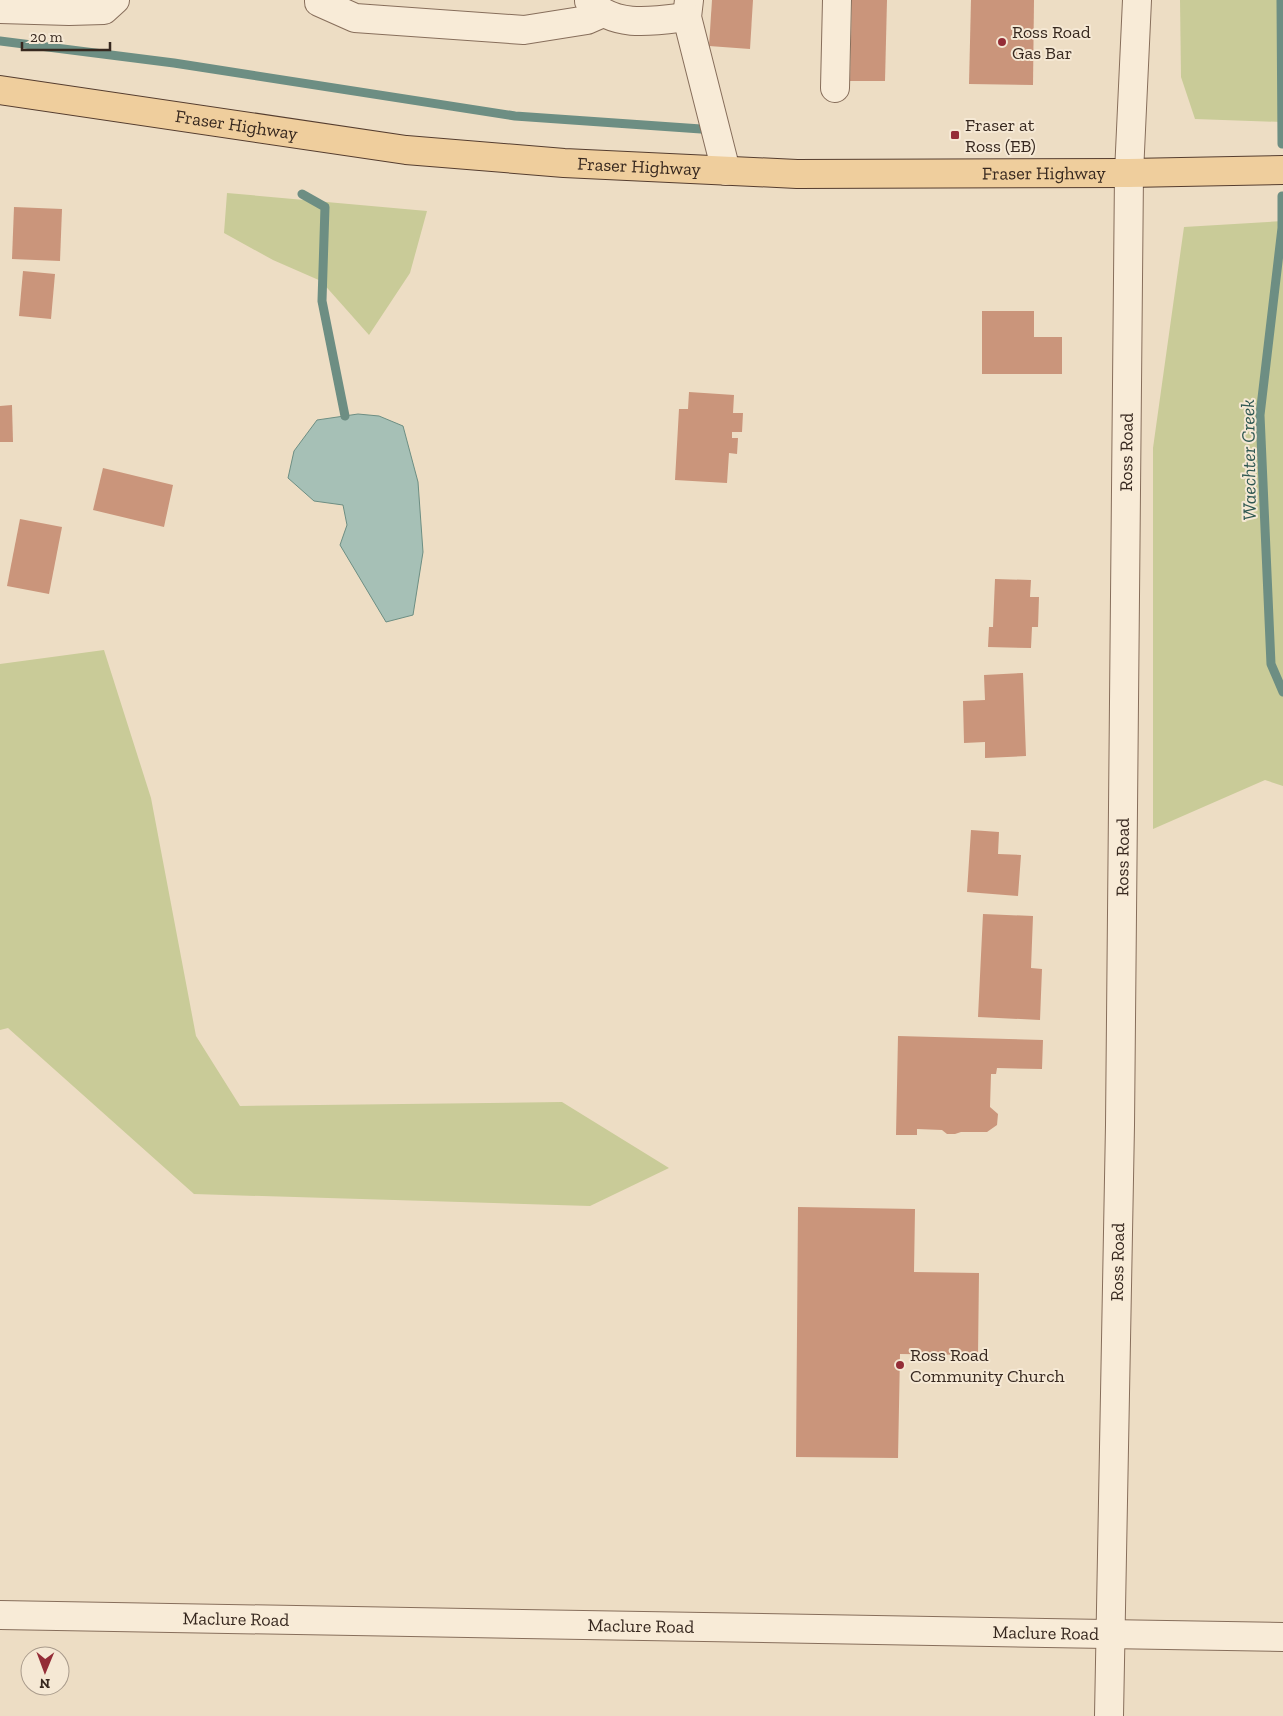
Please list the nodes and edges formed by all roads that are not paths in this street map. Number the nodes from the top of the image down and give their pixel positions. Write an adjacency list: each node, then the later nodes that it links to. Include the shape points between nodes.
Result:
1 (115, 0): 7 (street, via 104,10)
2 (319, 0): 5 (street, via 354,18 524,30 588,20)
3 (836, 0): 8 (street)
4 (1137, 0): 12 (street, Ross Road)
5 (596, 7): 6 (street, via 613,18 648,22)
6 (688, 8): 11 (street)
7 (0, 9)
8 (835, 88)
9 (0, 90): 11 (main road, Fraser Highway, via 406,150 564,163)
10 (1283, 170): 12 (main road, Fraser Highway)
11 (726, 171): 12 (main road, Fraser Highway, via 797,174)
12 (1129, 173): 14 (street, Ross Road, via 1120,1135)
13 (0, 1615): 14 (street, Maclure Road)
14 (1110, 1633): 15 (street, Maclure Road); 16 (street, Ross Road)
15 (1283, 1637)
16 (1109, 1716)

